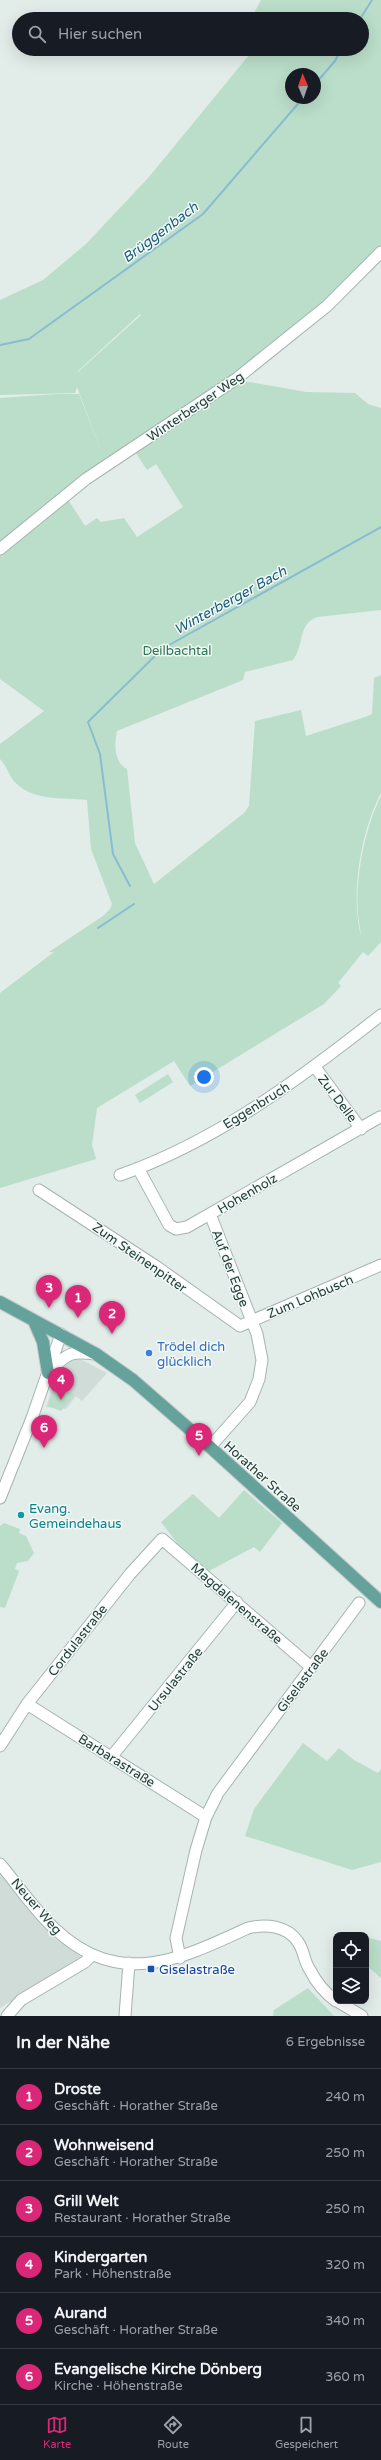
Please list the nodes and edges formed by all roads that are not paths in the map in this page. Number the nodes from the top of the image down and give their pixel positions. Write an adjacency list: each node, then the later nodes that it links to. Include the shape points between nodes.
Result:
1 (381, 252): 2 (street, Winterberger Weg, via 327,306 236,379 86,479)
2 (0, 549)
3 (381, 1015): 4 (street, Eggenbruch)
4 (315, 1067): 6 (street, Zur Delle); 7 (street, Eggenbruch, via 232,1120)
5 (380, 1117): 6 (street, Hohenholz)
6 (361, 1128): 10 (street, Hohenholz)
7 (138, 1168): 8 (street, Eggenbruch); 10 (street, Hohenholz, via 169,1225 176,1229 187,1227)
8 (120, 1174)
9 (39, 1190): 15 (street, Zum Steinenpitter)
10 (210, 1214): 14 (street, Auf der Egge)
11 (381, 1265): 14 (street, Zum Lohbusch)
12 (0, 1302): 13 (main road, Horather Straße)
13 (34, 1320): 16 (main road, Horather Straße); 18 (main road, via 43,1342)
14 (251, 1321): 15 (street, Zum Lohbusch); 19 (street, Auf der Egge, via 261,1346 262,1360 255,1393 238,1417)
15 (240, 1326)
16 (61, 1334): 17 (main road, Horather Straße); 18 (street)
17 (96, 1354): 18 (street, via 75,1352 62,1358); 19 (main road, Horather Straße, via 133,1380)
18 (48, 1373): 20 (street)
19 (210, 1447): 23 (main road, Horather Straße)
20 (0, 1498)
21 (162, 1539): 22 (street, Magdalenenstraße); 26 (street, Cordulastraße, via 130,1574)
22 (237, 1602): 25 (street, Magdalenenstraße); 28 (street, Ursulastraße)
23 (381, 1602)
24 (359, 1603): 25 (street, Giselastraße)
25 (311, 1667): 29 (street, Giselastraße, via 248,1750 218,1793)
26 (27, 1704): 27 (street, Cordulastraße); 28 (street, Barbarastraße)
27 (0, 1746)
28 (112, 1756): 29 (street, Barbarastraße)
29 (206, 1817): 32 (street, Giselastraße, via 176,1938)
30 (0, 1864): 31 (street, Neuer Weg, via 53,1928 69,1942)
31 (95, 1956): 33 (street, Neuer Weg); 36 (street, via 21,2000)
32 (180, 1958): 33 (street, Neuer Weg, via 161,1963); 34 (street, Neuer Weg, via 248,1928 259,1925 276,1926 298,1941 309,1969)
33 (130, 1963): 37 (street)
34 (333, 1998)
35 (341, 2004): 38 (street, Neuer Weg)
36 (8, 2016)
37 (125, 2016)
38 (362, 2016)

